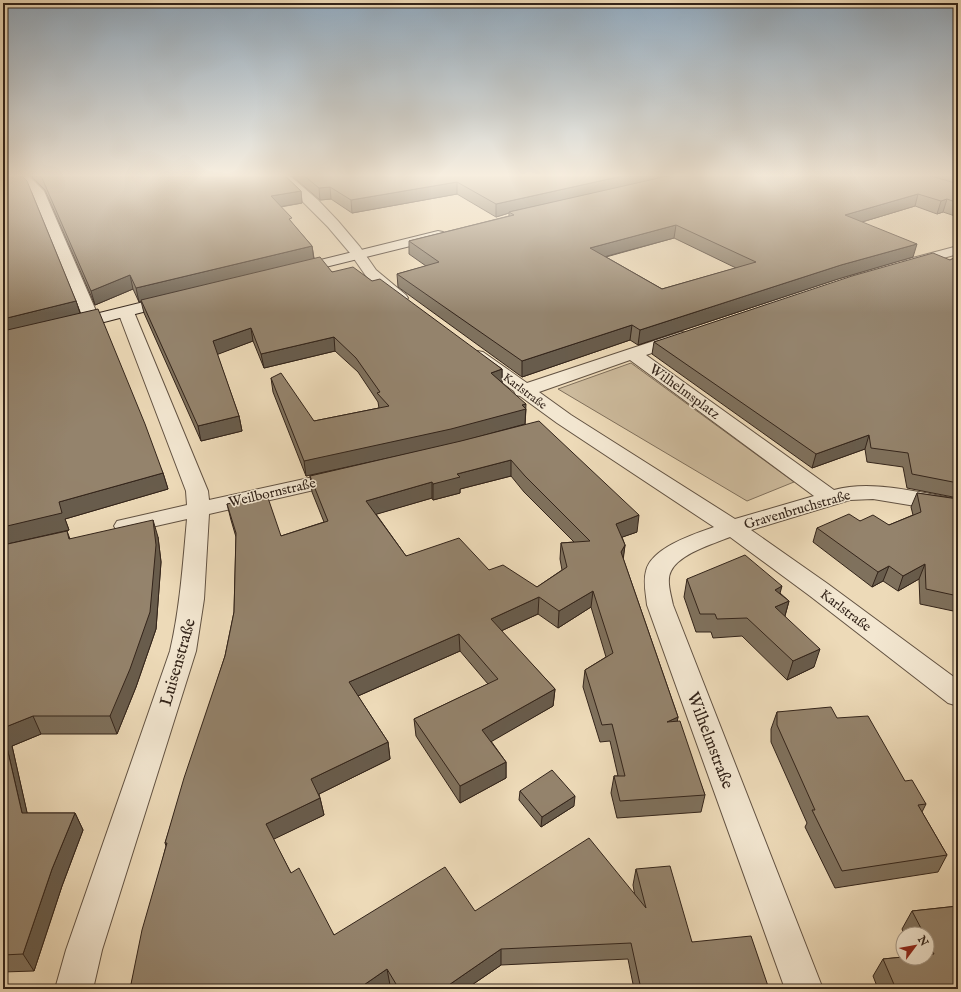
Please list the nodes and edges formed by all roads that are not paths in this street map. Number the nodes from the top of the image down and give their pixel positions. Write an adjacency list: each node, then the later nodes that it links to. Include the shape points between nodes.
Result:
1 (51, 221): 11 (street)
2 (330, 221): 5 (street)
3 (449, 233): 5 (street)
4 (958, 250): 6 (street)
5 (358, 255): 7 (street); 9 (street, via 378,280)
6 (893, 268)
7 (281, 274)
8 (189, 296): 10 (street)
9 (413, 308)
10 (126, 312): 11 (street); 22 (street, Luisenstraße, via 197,491)
11 (92, 320): 12 (street)
12 (55, 329)
13 (698, 331): 15 (street)
14 (464, 346): 16 (street, Karlstraße)
15 (633, 354): 16 (street); 20 (street, Wilhelmsplatz)
16 (523, 391): 17 (street, Karlstraße)
17 (564, 419): 18 (street); 23 (street)
18 (544, 426)
19 (361, 472): 22 (street, Weilbornstraße)
20 (831, 498): 21 (street, Gravenbruchstraße, via 873,492); 23 (street, Gravenbruchstraße)
21 (958, 506)
22 (198, 509): 24 (street, Weilbornstraße); 26 (street, Luisenstraße, via 191,609 183,651 84,950)
23 (732, 528): 25 (street, Karlstraße); 27 (street, Wilhelmstraße, via 684,547 668,558 658,570 660,605)
24 (108, 530)
25 (958, 695)
26 (74, 989)
27 (804, 989)

